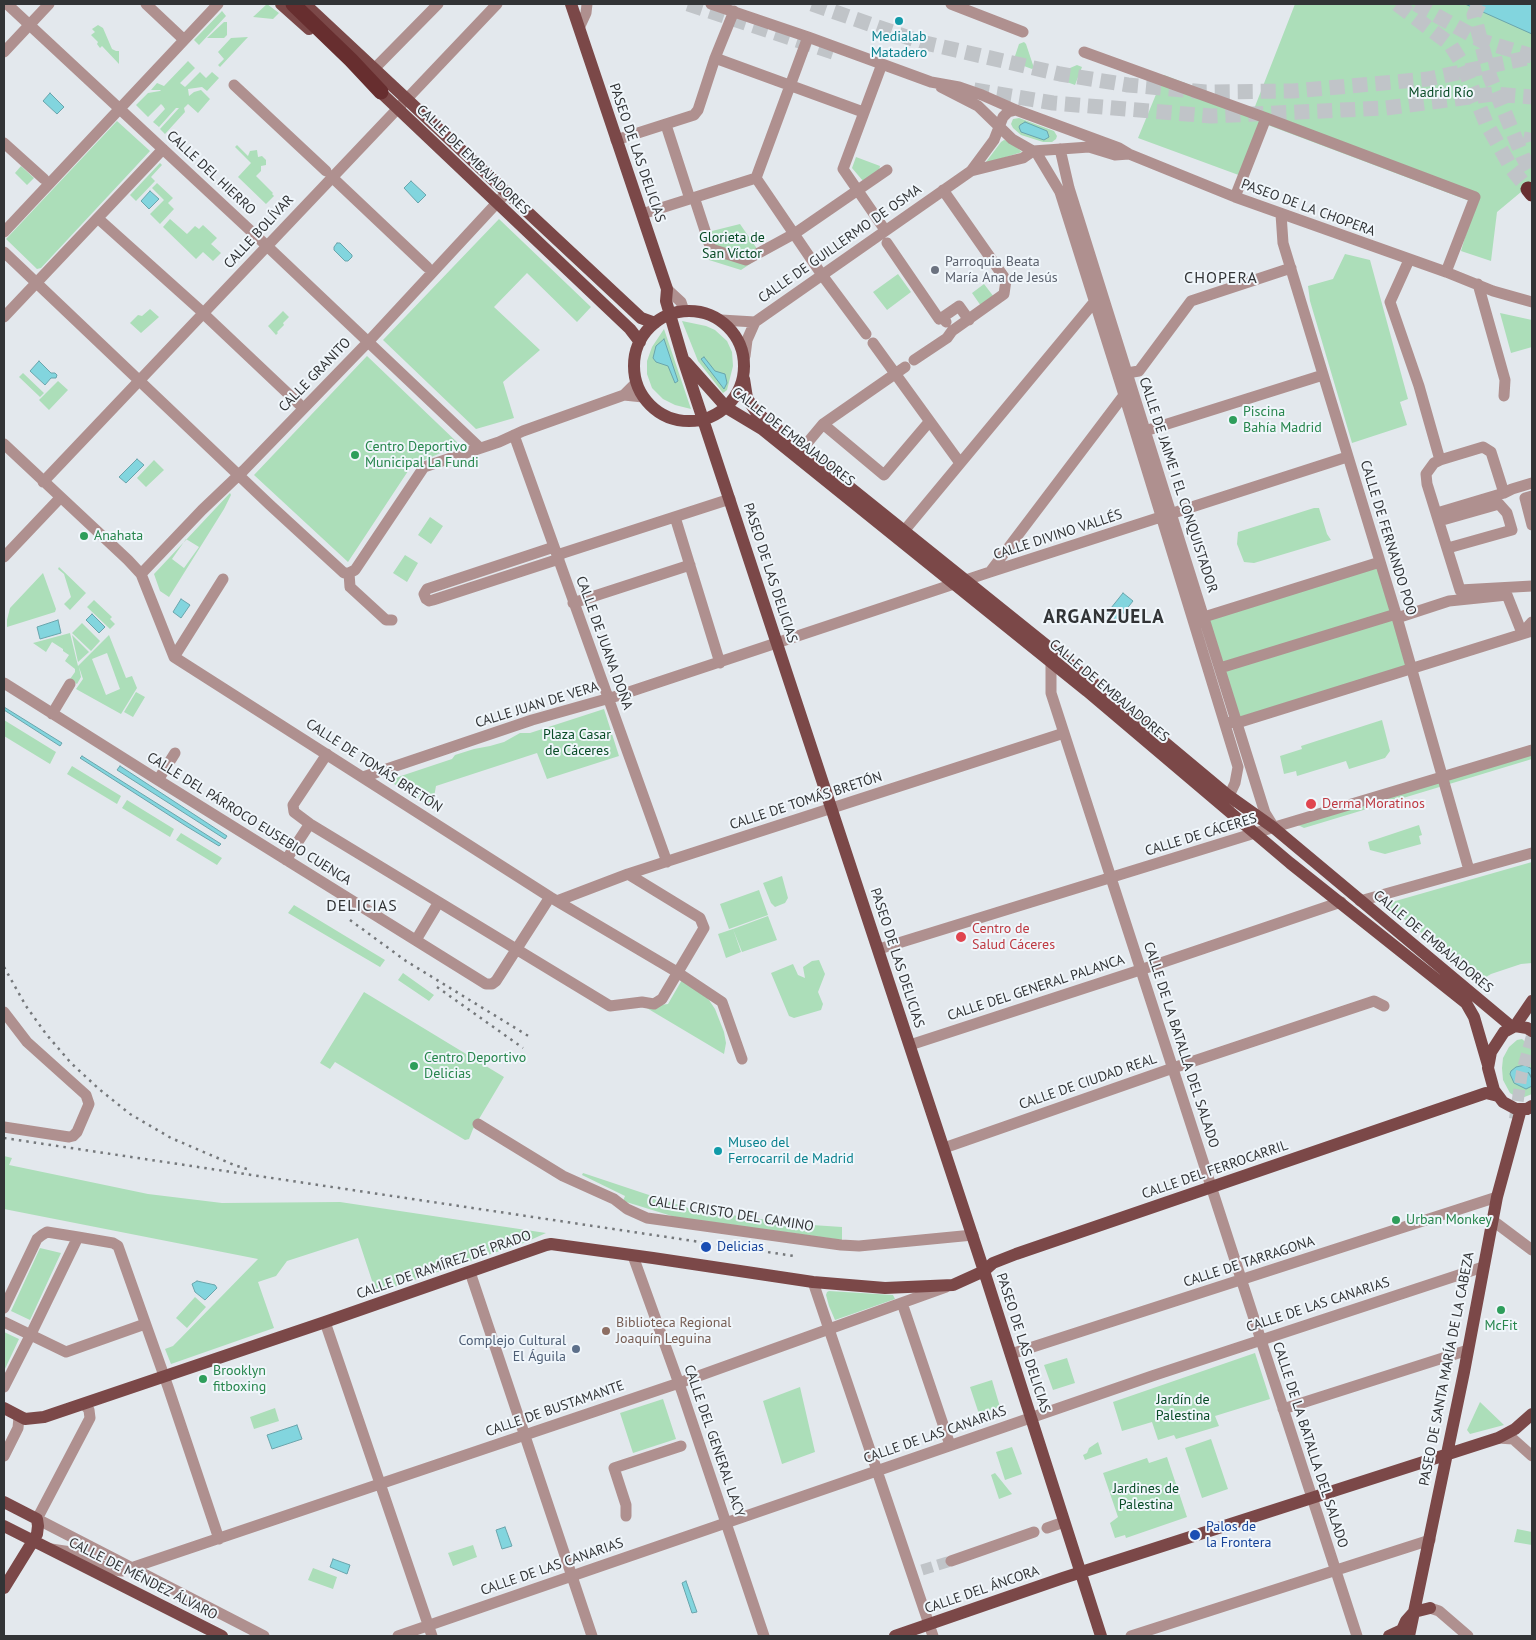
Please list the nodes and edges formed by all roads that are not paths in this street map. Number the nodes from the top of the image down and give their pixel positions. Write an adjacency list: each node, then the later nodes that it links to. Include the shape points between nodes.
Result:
1 (6, 4): 15 (street, CALLE DEL HIERRO)
2 (49, 4): 15 (street)
3 (146, 4): 18 (street)
4 (218, 4): 31 (street)
5 (281, 4): 28 (main road, CALLE DE EMBAJADORES)
6 (293, 4): 28 (highway)
7 (304, 4): 24 (main road, CALLE DE EMBAJADORES)
8 (438, 4): 24 (street)
9 (497, 4): 29 (street, CALLE BOLÍVAR)
10 (572, 4): 16 (main road, PASEO DE LAS DELICIAS)
11 (587, 4): 16 (street)
12 (711, 4): 14 (street)
13 (951, 4): 17 (street)
14 (734, 11): 19 (street); 22 (street)
15 (29, 25): 20 (street); 31 (street, CALLE DEL HIERRO)
16 (580, 26): 38 (main road, PASEO DE LAS DELICIAS)
17 (1024, 32)
18 (180, 36)
19 (808, 37): 23 (street); 27 (street)
20 (4, 52)
21 (1084, 52): 34 (street)
22 (715, 58): 27 (street); 35 (street, via 698,110 694,115)
23 (882, 64): 25 (street); 33 (street)
24 (374, 69): 29 (main road, CALLE DE EMBAJADORES)
25 (931, 82): 32 (street, via 959,87); 37 (street, via 978,106)
26 (234, 85): 45 (street)
27 (790, 85): 33 (street); 47 (street)
28 (381, 92): 30 (main road, CALLE DE EMBAJADORES)
29 (407, 98): 30 (street, CALLE BOLÍVAR); 52 (main road, CALLE DE EMBAJADORES)
30 (397, 108): 55 (main road, CALLE DE EMBAJADORES); 63 (street, CALLE BOLÍVAR)
31 (119, 109): 41 (street, CALLE DEL HIERRO); 60 (street)
32 (1016, 110): 36 (street, PASEO DE LA CHOPERA); 37 (street, CALLE DE GUILLERMO DE OSMA, via 1003,117)
33 (863, 112): 50 (street, via 843,169)
34 (1266, 118): 53 (street); 68 (street, via 1349,144 1475,197)
35 (666, 125): 38 (street); 54 (street)
36 (1058, 125): 40 (street, CALLE DE JAIME I EL CONQUISTADOR, via 1063,134); 43 (street, PASEO DE LA CHOPERA)
37 (1000, 127): 42 (street, via 1012,139); 46 (street, CALLE DE GUILLERMO DE OSMA, via 985,154)
38 (616, 140): 56 (main road, PASEO DE LAS DELICIAS)
39 (4, 143): 48 (street)
40 (1060, 148): 42 (street, PASEO DE LA CHOPERA); 43 (street, PASEO DE LA CHOPERA, via 1089,147 1115,155); 71 (street, CALLE DE JAIME I EL CONQUISTADOR, via 1069,188)
41 (163, 149): 63 (street, CALLE DEL HIERRO); 70 (street)
42 (1034, 151): 46 (street, CALLE DE GUILLERMO DE OSMA, via 1023,158); 75 (street, CALLE DE JAIME I EL CONQUISTADOR, via 1060,192)
43 (1129, 154): 53 (street, PASEO DE LA CHOPERA)
44 (887, 170): 50 (street)
45 (326, 171)
46 (970, 171): 51 (street, CALLE DE GUILLERMO DE OSMA)
47 (756, 178): 54 (street); 61 (street)
48 (44, 179)
49 (335, 180): 66 (street)
50 (858, 190): 59 (street); 61 (street)
51 (942, 190): 59 (street, CALLE DE GUILLERMO DE OSMA); 82 (street, CALLE DE GUILLERMO DE OSMA, via 1006,280 1004,294)
52 (507, 192): 55 (street, CALLE GRANITO); 84 (main road, CALLE DE EMBAJADORES, via 641,318)
53 (1235, 197): 57 (street, PASEO DE LA CHOPERA)
54 (693, 201): 56 (street); 61 (street, via 711,249 746,260)
55 (496, 203): 86 (street, CALLE GRANITO); 87 (main road, CALLE DE EMBAJADORES)
56 (642, 214): 73 (main road, PASEO DE LAS DELICIAS)
57 (1281, 214): 65 (street, PASEO DE LA CHOPERA); 67 (street, CALLE DE FERNANDO POO, via 1283,243)
58 (102, 222): 100 (street)
59 (885, 230): 69 (street, CALLE DE GUILLERMO DE OSMA)
60 (4, 232)
61 (792, 235): 69 (street)
62 (887, 243): 79 (street)
63 (267, 246): 86 (street, CALLE DEL HIERRO); 94 (street, CALLE BOLÍVAR)
64 (4, 252): 70 (street)
65 (1409, 260): 68 (street, PASEO DE LA CHOPERA); 112 (street, via 1390,302)
66 (427, 267)
67 (1291, 268): 91 (street, via 1191,301 1139,370); 92 (street, CALLE DE FERNANDO POO)
68 (1446, 272): 72 (street, PASEO DE LA CHOPERA)
69 (822, 275): 83 (street, CALLE DE GUILLERMO DE OSMA); 90 (street, via 869,338)
70 (36, 283): 80 (street); 94 (street)
71 (1100, 284): 75 (street); 91 (street, CALLE DE JAIME I EL CONQUISTADOR)
72 (1481, 285): 74 (street, PASEO DE LA CHOPERA); 76 (street, PASEO DE LA CHOPERA); 98 (street, via 1505,380)
73 (667, 289): 77 (street, PASEO DE LAS DELICIAS, via 681,302); 78 (main road, PASEO DE LAS DELICIAS)
74 (1532, 296)
75 (1095, 301): 97 (street, CALLE DE JAIME I EL CONQUISTADOR); 113 (street)
76 (1532, 302)
77 (684, 311): 78 (main road); 81 (main road, via 703,312)
78 (670, 314): 84 (main road); 89 (main road, PASEO DE LAS DELICIAS)
79 (939, 316): 82 (street, via 959,306); 85 (street)
80 (4, 317)
81 (721, 320): 83 (street, CALLE DE GUILLERMO DE OSMA); 88 (main road, via 740,342)
82 (969, 320): 85 (street, CALLE DE GUILLERMO DE OSMA)
83 (755, 322): 88 (street, CALLE DE GUILLERMO DE OSMA)
84 (656, 323): 87 (main road)
85 (950, 334): 90 (street, CALLE DE GUILLERMO DE OSMA)
86 (368, 342): 109 (street, CALLE DEL HIERRO); 114 (street, CALLE GRANITO)
87 (640, 342): 95 (main road, via 634,364)
88 (744, 356): 93 (main road)
89 (683, 359): 101 (main road, CALLE DE EMBAJADORES); 102 (main road, PASEO DE LAS DELICIAS)
90 (905, 367): 103 (street); 105 (street, CALLE DE GUILLERMO DE OSMA)
91 (1127, 373): 106 (street, CALLE DE JAIME I EL CONQUISTADOR)
92 (1323, 375): 106 (street); 111 (street, CALLE DE FERNANDO POO)
93 (744, 379): 101 (main road); 110 (main road, CALLE DE EMBAJADORES, via 747,398 756,412)
94 (139, 380): 114 (street); 115 (street, CALLE BOLÍVAR)
95 (636, 383): 96 (street); 99 (main road)
96 (624, 395): 99 (street); 107 (street)
97 (1124, 395): 104 (street, CALLE DE JAIME I EL CONQUISTADOR); 131 (street)
98 (1504, 396)
99 (643, 397): 102 (main road, via 663,416 690,422)
100 (299, 404)
101 (727, 408): 102 (main road); 125 (main road, CALLE DE EMBAJADORES, via 762,429)
102 (704, 420): 120 (main road, PASEO DE LAS DELICIAS)
103 (929, 422): 105 (street, via 884,475); 113 (street)
104 (1132, 423): 106 (street); 121 (street, CALLE DE JAIME I EL CONQUISTADOR)
105 (823, 424): 110 (street, CALLE DE GUILLERMO DE OSMA)
106 (1145, 431): 121 (street, CALLE DE JAIME I EL CONQUISTADOR)
107 (514, 435): 109 (street); 127 (street, CALLE DE JUANA DOÑA)
108 (4, 444): 115 (street)
109 (480, 448): 132 (street, via 424,467 355,570)
110 (803, 448): 125 (main road, CALLE DE EMBAJADORES)
111 (1347, 456): 121 (street, CALLE DIVINO VALLÉS); 129 (street, CALLE DE FERNANDO POO)
112 (1440, 460): 117 (street, via 1483,447 1491,452); 123 (street, via 1426,474)
113 (960, 463): 125 (street)
114 (239, 475): 132 (street, via 344,573); 133 (street, CALLE GRANITO)
115 (44, 482): 119 (street)
116 (1532, 483): 117 (street)
117 (1504, 493): 123 (street)
118 (1532, 496): 124 (street, via 1525,498)
119 (60, 498): 128 (street); 133 (street)
120 (730, 499): 122 (street); 144 (main road, PASEO DE LAS DELICIAS)
121 (1166, 516): 131 (street, CALLE DIVINO VALLÉS); 139 (street, CALLE DE JAIME I EL CONQUISTADOR); 142 (street, CALLE DE JAIME I EL CONQUISTADOR)
122 (675, 517): 127 (street); 130 (street)
123 (1438, 517): 126 (street); 126 (street, via 1499,504 1507,514 1512,530)
124 (1532, 525)
125 (901, 535): 135 (main road, CALLE DE EMBAJADORES)
126 (1448, 548): 136 (street, via 1460,590)
127 (557, 554): 127 (street, via 427,589 424,594 431,601); 137 (street, CALLE DE JUANA DOÑA)
128 (4, 557)
129 (1380, 562): 138 (street, CALLE DE FERNANDO POO); 139 (street)
130 (690, 565): 137 (street); 147 (street)
131 (990, 572): 135 (street, CALLE DIVINO VALLÉS)
132 (349, 573): 140 (street, via 350,587 386,620)
133 (141, 574): 145 (street)
134 (223, 579): 145 (street)
135 (959, 582): 144 (street, CALLE DIVINO VALLÉS); 146 (main road, CALLE DE EMBAJADORES); 163 (main road, CALLE DE EMBAJADORES, via 1097,686)
136 (1532, 586)
137 (574, 603): 152 (street, CALLE DE JUANA DOÑA)
138 (1396, 616): 143 (street, via 1449,602 1507,595); 148 (street, CALLE DE FERNANDO POO); 149 (street)
139 (1204, 617): 142 (street); 149 (street, CALLE DE JAIME I EL CONQUISTADOR)
140 (392, 620)
141 (1532, 622): 143 (street)
142 (1195, 627): 154 (street, CALLE DE JAIME I EL CONQUISTADOR)
143 (1527, 632): 148 (street)
144 (778, 643): 147 (street, CALLE JUAN DE VERA); 164 (main road, PASEO DE LAS DELICIAS)
145 (174, 657): 159 (street, CALLE DE TOMÁS BRETÓN)
146 (1051, 662): 156 (street, CALLE DE LA BATALLA DEL SALADO, via 1051,693); 165 (main road, CALLE DE EMBAJADORES)
147 (720, 663): 152 (street, CALLE JUAN DE VERA)
148 (1410, 667): 155 (street); 161 (street, CALLE DE FERNANDO POO)
149 (1220, 668): 155 (street, CALLE DE JAIME I EL CONQUISTADOR)
150 (4, 683): 153 (street, CALLE DEL PÁRROCO EUSEBIO CUENCA)
151 (70, 684): 153 (street)
152 (608, 699): 160 (street, CALLE JUAN DE VERA, via 532,720); 171 (street, CALLE DE JUANA DOÑA)
153 (52, 714): 162 (street, CALLE DEL PÁRROCO EUSEBIO CUENCA)
154 (1224, 720): 155 (street); 163 (street, CALLE DE JAIME I EL CONQUISTADOR, via 1238,767)
155 (1237, 722): 167 (street, CALLE DE JAIME I EL CONQUISTADOR, via 1265,813)
156 (1064, 733): 164 (street, CALLE DE TOMÁS BRETÓN); 174 (street, CALLE DE LA BATALLA DEL SALADO)
157 (1532, 750): 161 (street, CALLE DE CÁCERES)
158 (175, 753): 162 (street)
159 (327, 754): 160 (street, CALLE DE TOMÁS BRETÓN); 180 (street, via 293,804 294,812)
160 (363, 777): 175 (street, CALLE DE TOMÁS BRETÓN)
161 (1442, 778): 167 (street, CALLE DE CÁCERES); 172 (street, CALLE DE FERNANDO POO)
162 (158, 780): 170 (street, CALLE DEL PÁRROCO EUSEBIO CUENCA)
163 (1229, 796): 165 (street, via 1228,805); 167 (main road, CALLE DE EMBAJADORES)
164 (832, 808): 171 (street, CALLE DE TOMÁS BRETÓN); 181 (main road, PASEO DE LAS DELICIAS)
165 (1238, 818): 168 (main road, CALLE DE EMBAJADORES)
166 (307, 828): 170 (street)
167 (1274, 828): 168 (street, CALLE DE CÁCERES); 176 (main road, CALLE DE EMBAJADORES)
168 (1255, 834): 174 (street, CALLE DE CÁCERES); 177 (main road, CALLE DE EMBAJADORES)
169 (1532, 853): 172 (street)
170 (286, 860): 179 (street, CALLE DEL PÁRROCO EUSEBIO CUENCA)
171 (667, 862): 173 (street, CALLE DE TOMÁS BRETÓN)
172 (1469, 870): 176 (street)
173 (628, 874): 175 (street, CALLE DE TOMÁS BRETÓN); 183 (street, via 700,918 704,928)
174 (1110, 879): 181 (street, CALLE DE CÁCERES); 182 (street, CALLE DE LA BATALLA DEL SALADO)
175 (554, 899): 180 (street, CALLE DEL PÁRROCO EUSEBIO CUENCA); 183 (street, CALLE DE TOMÁS BRETÓN)
176 (1360, 900): 187 (main road, CALLE DE EMBAJADORES)
177 (1341, 902): 182 (street, CALLE DEL GENERAL PALANCA); 192 (main road, CALLE DE EMBAJADORES, via 1466,1003 1474,1018)
178 (437, 906): 179 (street)
179 (416, 940): 180 (street, CALLE DEL PÁRROCO EUSEBIO CUENCA, via 489,985 496,981)
180 (516, 949): 183 (street, via 610,1006 642,1002 654,1004 662,999)
181 (879, 949): 189 (main road, PASEO DE LAS DELICIAS)
182 (1140, 970): 189 (street, CALLE DEL GENERAL PALANCA); 191 (street, CALLE DE LA BATALLA DEL SALADO)
183 (677, 972): 190 (street, CALLE DE TOMÁS BRETÓN, via 722,1002)
184 (1532, 1001): 187 (main road)
185 (1384, 1006): 191 (street, CALLE DE CIUDAD REAL, via 1374,1001)
186 (4, 1012): 197 (street, via 27,1042 80,1089 89,1104 77,1132 69,1136)
187 (1513, 1026): 188 (main road); 192 (main road, CALLE DEL FERROCARRIL, via 1497,1041)
188 (1532, 1031)
189 (910, 1045): 198 (main road, PASEO DE LAS DELICIAS)
190 (742, 1059)
191 (1173, 1068): 198 (street, CALLE DE CIUDAD REAL); 199 (street, CALLE DE LA BATALLA DEL SALADO)
192 (1488, 1068): 193 (main road, CALLE DE EMBAJADORES); 194 (main road, CALLE DEL FERROCARRIL, via 1478,1086)
193 (1498, 1096): 194 (main road, CALLE DEL FERROCARRIL, via 1486,1093); 195 (main road, via 1510,1107)
194 (1458, 1103): 199 (main road, CALLE DEL FERROCARRIL)
195 (1527, 1108): 200 (main road, PASEO DE SANTA MARÍA DE LA CABEZA)
196 (478, 1124): 202 (street, CALLE CRISTO DEL CAMINO, via 562,1176 647,1218 850,1246)
197 (4, 1127)
198 (944, 1148): 202 (main road, PASEO DE LAS DELICIAS)
199 (1211, 1188): 207 (main road, CALLE DEL FERROCARRIL, via 1016,1254 993,1263); 209 (street, CALLE DE LA BATALLA DEL SALADO)
200 (1496, 1197): 201 (main road, PASEO DE SANTA MARÍA DE LA CABEZA); 209 (street, CALLE DE TARRAGONA)
201 (1492, 1220): 204 (street); 206 (main road, PASEO DE SANTA MARÍA DE LA CABEZA)
202 (973, 1234): 207 (main road, PASEO DE LAS DELICIAS)
203 (78, 1237): 213 (street, via 42,1234); 216 (street, via 118,1246); 218 (street)
204 (1532, 1250)
205 (634, 1256): 208 (main road, CALLE DE RAMÍREZ DE PRADO, via 551,1244); 210 (main road, CALLE DE RAMÍREZ DE PRADO); 223 (street, CALLE DEL GENERAL LACY)
206 (1483, 1267): 219 (street, CALLE DE LAS CANARIAS); 220 (main road, PASEO DE SANTA MARÍA DE LA CABEZA)
207 (984, 1271): 211 (main road, CALLE DE BUSTAMANTE); 221 (main road, PASEO DE LAS DELICIAS)
208 (470, 1272): 215 (main road, CALLE DE RAMÍREZ DE PRADO); 231 (street)
209 (1241, 1280): 219 (street, CALLE DE LA BATALLA DEL SALADO); 221 (street, CALLE DE TARRAGONA)
210 (813, 1282): 211 (main road, CALLE DE RAMÍREZ DE PRADO, via 885,1288); 217 (street)
211 (953, 1285): 212 (street, CALLE DE BUSTAMANTE)
212 (902, 1303): 217 (street, CALLE DE BUSTAMANTE); 233 (street)
213 (4, 1308)
214 (4, 1322): 218 (street)
215 (325, 1322): 222 (main road, CALLE DE RAMÍREZ DE PRADO); 239 (street)
216 (145, 1324): 218 (street, via 66,1352); 222 (street)
217 (829, 1329): 223 (street, CALLE DE BUSTAMANTE); 238 (street)
218 (31, 1334): 224 (street)
219 (1260, 1339): 227 (street, CALLE DE LA BATALLA DEL SALADO); 230 (street, CALLE DE LAS CANARIAS)
220 (1468, 1350): 227 (street); 235 (main road, PASEO DE SANTA MARÍA DE LA CABEZA)
221 (1011, 1354): 230 (main road, PASEO DE LAS DELICIAS)
222 (164, 1376): 225 (main road, CALLE DE RAMÍREZ DE PRADO); 249 (street)
223 (678, 1383): 231 (street, CALLE DE BUSTAMANTE); 245 (street, CALLE DEL GENERAL LACY)
224 (4, 1387)
225 (84, 1404): 229 (main road, CALLE DE RAMÍREZ DE PRADO, via 39,1419); 243 (street, via 90,1418)
226 (4, 1408): 229 (main road)
227 (1283, 1409): 240 (street, CALLE DE LA BATALLA DEL SALADO)
228 (1532, 1414): 232 (main road, CALLE DEL ÁNCORA)
229 (20, 1417): 236 (street)
230 (1031, 1418): 233 (street, CALLE DE LAS CANARIAS); 244 (main road, PASEO DE LAS DELICIAS)
231 (524, 1435): 239 (street, CALLE DE BUSTAMANTE); 257 (street)
232 (1498, 1438): 235 (main road, CALLE DEL ÁNCORA); 237 (street, via 1513,1439)
233 (950, 1445): 238 (street, CALLE DE LAS CANARIAS)
234 (680, 1446): 242 (street, via 614,1468 626,1505)
235 (1446, 1454): 240 (main road, CALLE DEL ÁNCORA); 250 (main road, PASEO DE SANTA MARÍA DE LA CABEZA)
236 (4, 1456)
237 (1532, 1456)
238 (877, 1470): 245 (street, CALLE DE LAS CANARIAS); 262 (street, via 917,1572)
239 (380, 1484): 249 (street, CALLE DE BUSTAMANTE); 263 (street)
240 (1312, 1498): 255 (street, CALLE DE LA BATALLA DEL SALADO); 256 (main road, CALLE DEL ÁNCORA)
241 (4, 1502): 243 (main road, CALLE DE MÉNDEZ ÁLVARO)
242 (626, 1516)
243 (37, 1519): 251 (main road, via 37,1534); 254 (street, CALLE DE MÉNDEZ ÁLVARO)
244 (1064, 1522): 247 (street); 256 (main road, PASEO DE LAS DELICIAS)
245 (726, 1523): 257 (street, CALLE DE LAS CANARIAS); 268 (street, CALLE DEL GENERAL LACY)
246 (4, 1526): 251 (main road, CALLE DE MÉNDEZ ÁLVARO)
247 (1047, 1528)
248 (1034, 1532): 253 (street)
249 (219, 1538): 254 (street, CALLE DE BUSTAMANTE)
250 (1430, 1540): 255 (street); 259 (main road, PASEO DE SANTA MARÍA DE LA CABEZA)
251 (33, 1541): 252 (main road, CALLE DE MÉNDEZ ÁLVARO); 258 (main road)
252 (50, 1549): 254 (street, CALLE DE MÉNDEZ ÁLVARO, via 71,1552 116,1571); 264 (main road, CALLE DE MÉNDEZ ÁLVARO)
253 (951, 1561)
254 (132, 1568): 265 (street, CALLE DE MÉNDEZ ÁLVARO)
255 (1335, 1571): 271 (street); 272 (street, CALLE DE LA BATALLA DEL SALADO)
256 (1080, 1572): 262 (main road, CALLE DEL ÁNCORA); 270 (main road, PASEO DE LAS DELICIAS)
257 (572, 1576): 263 (street, CALLE DE LAS CANARIAS); 267 (street)
258 (4, 1588)
259 (1418, 1596): 260 (main road, via 1424,1606); 261 (main road, PASEO DE SANTA MARÍA DE LA CABEZA)
260 (1430, 1608): 261 (main road); 275 (street, via 1439,1611)
261 (1414, 1612): 273 (main road, via 1402,1630); 274 (main road, PASEO DE SANTA MARÍA DE LA CABEZA)
262 (931, 1630): 269 (main road, CALLE DEL ÁNCORA)
263 (430, 1631): 266 (street, CALLE DE LAS CANARIAS)
264 (222, 1636)
265 (264, 1636)
266 (398, 1636)
267 (592, 1636)
268 (764, 1636)
269 (894, 1636)
270 (1101, 1636)
271 (1131, 1636)
272 (1357, 1636)
273 (1389, 1636)
274 (1409, 1636)
275 (1468, 1636)

